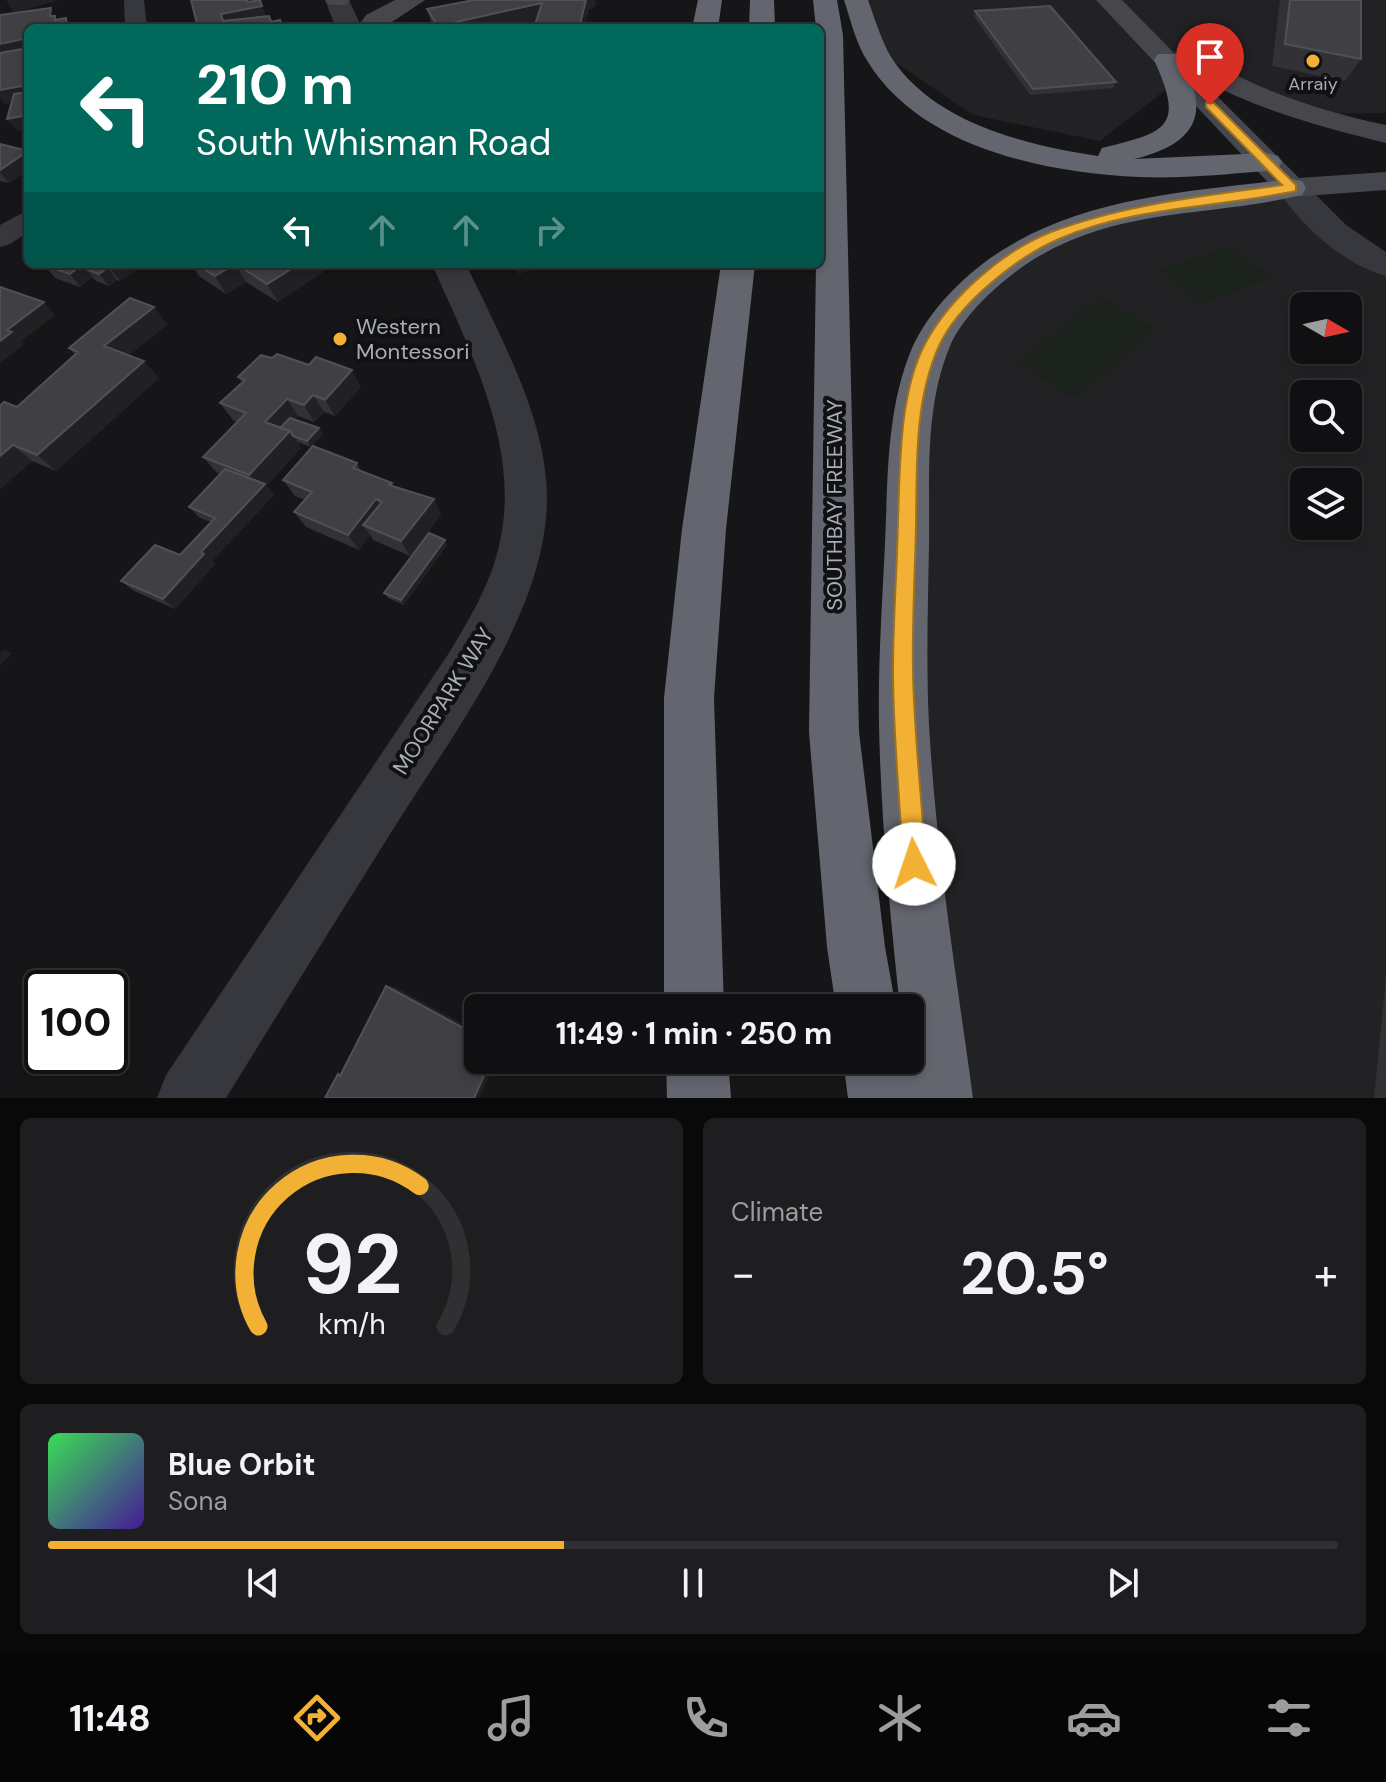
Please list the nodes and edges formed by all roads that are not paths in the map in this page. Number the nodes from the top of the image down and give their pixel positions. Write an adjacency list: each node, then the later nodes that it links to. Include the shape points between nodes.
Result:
1 (134, 0): 9 (street)
2 (337, 0): 10 (street)
3 (413, 0): 11 (main road)
4 (710, 0): 12 (highway)
5 (762, 0): 13 (highway)
6 (825, 0): 26 (highway, SOUTHBAY FREEWAY, via 832,123 834,732)
7 (856, 0): 15 (highway, via 881,62 901,86 927,109)
8 (1115, 7): 14 (main road); 16 (main road, via 1235,87 1280,106)
9 (136, 24)
10 (347, 24)
11 (372, 24)
12 (706, 24)
13 (762, 24)
14 (1167, 60): 15 (highway, via 1183,95 1185,116 1174,132 1155,144 1097,156 1062,154); 18 (main road)
15 (973, 131): 18 (highway, via 1014,147 1100,165)
16 (1386, 134)
17 (1386, 155): 18 (main road)
18 (1279, 175): 19 (main road); 22 (street, via 1339,238); 32 (highway, via 1055,235 1016,256 987,280 932,344 917,392 909,449 903,672 914,864)
19 (1386, 181)
20 (24, 222): 21 (street)
21 (0, 238)
22 (1386, 265)
23 (451, 268): 29 (street, MOORPARK WAY, via 522,448 526,520 513,575 466,669)
24 (737, 268): 25 (highway, via 704,529 689,698)
25 (693, 994)
26 (864, 994)
27 (698, 1074): 30 (highway)
28 (876, 1074): 31 (highway)
29 (189, 1098)
30 (699, 1098)
31 (880, 1098)
32 (941, 1098)

